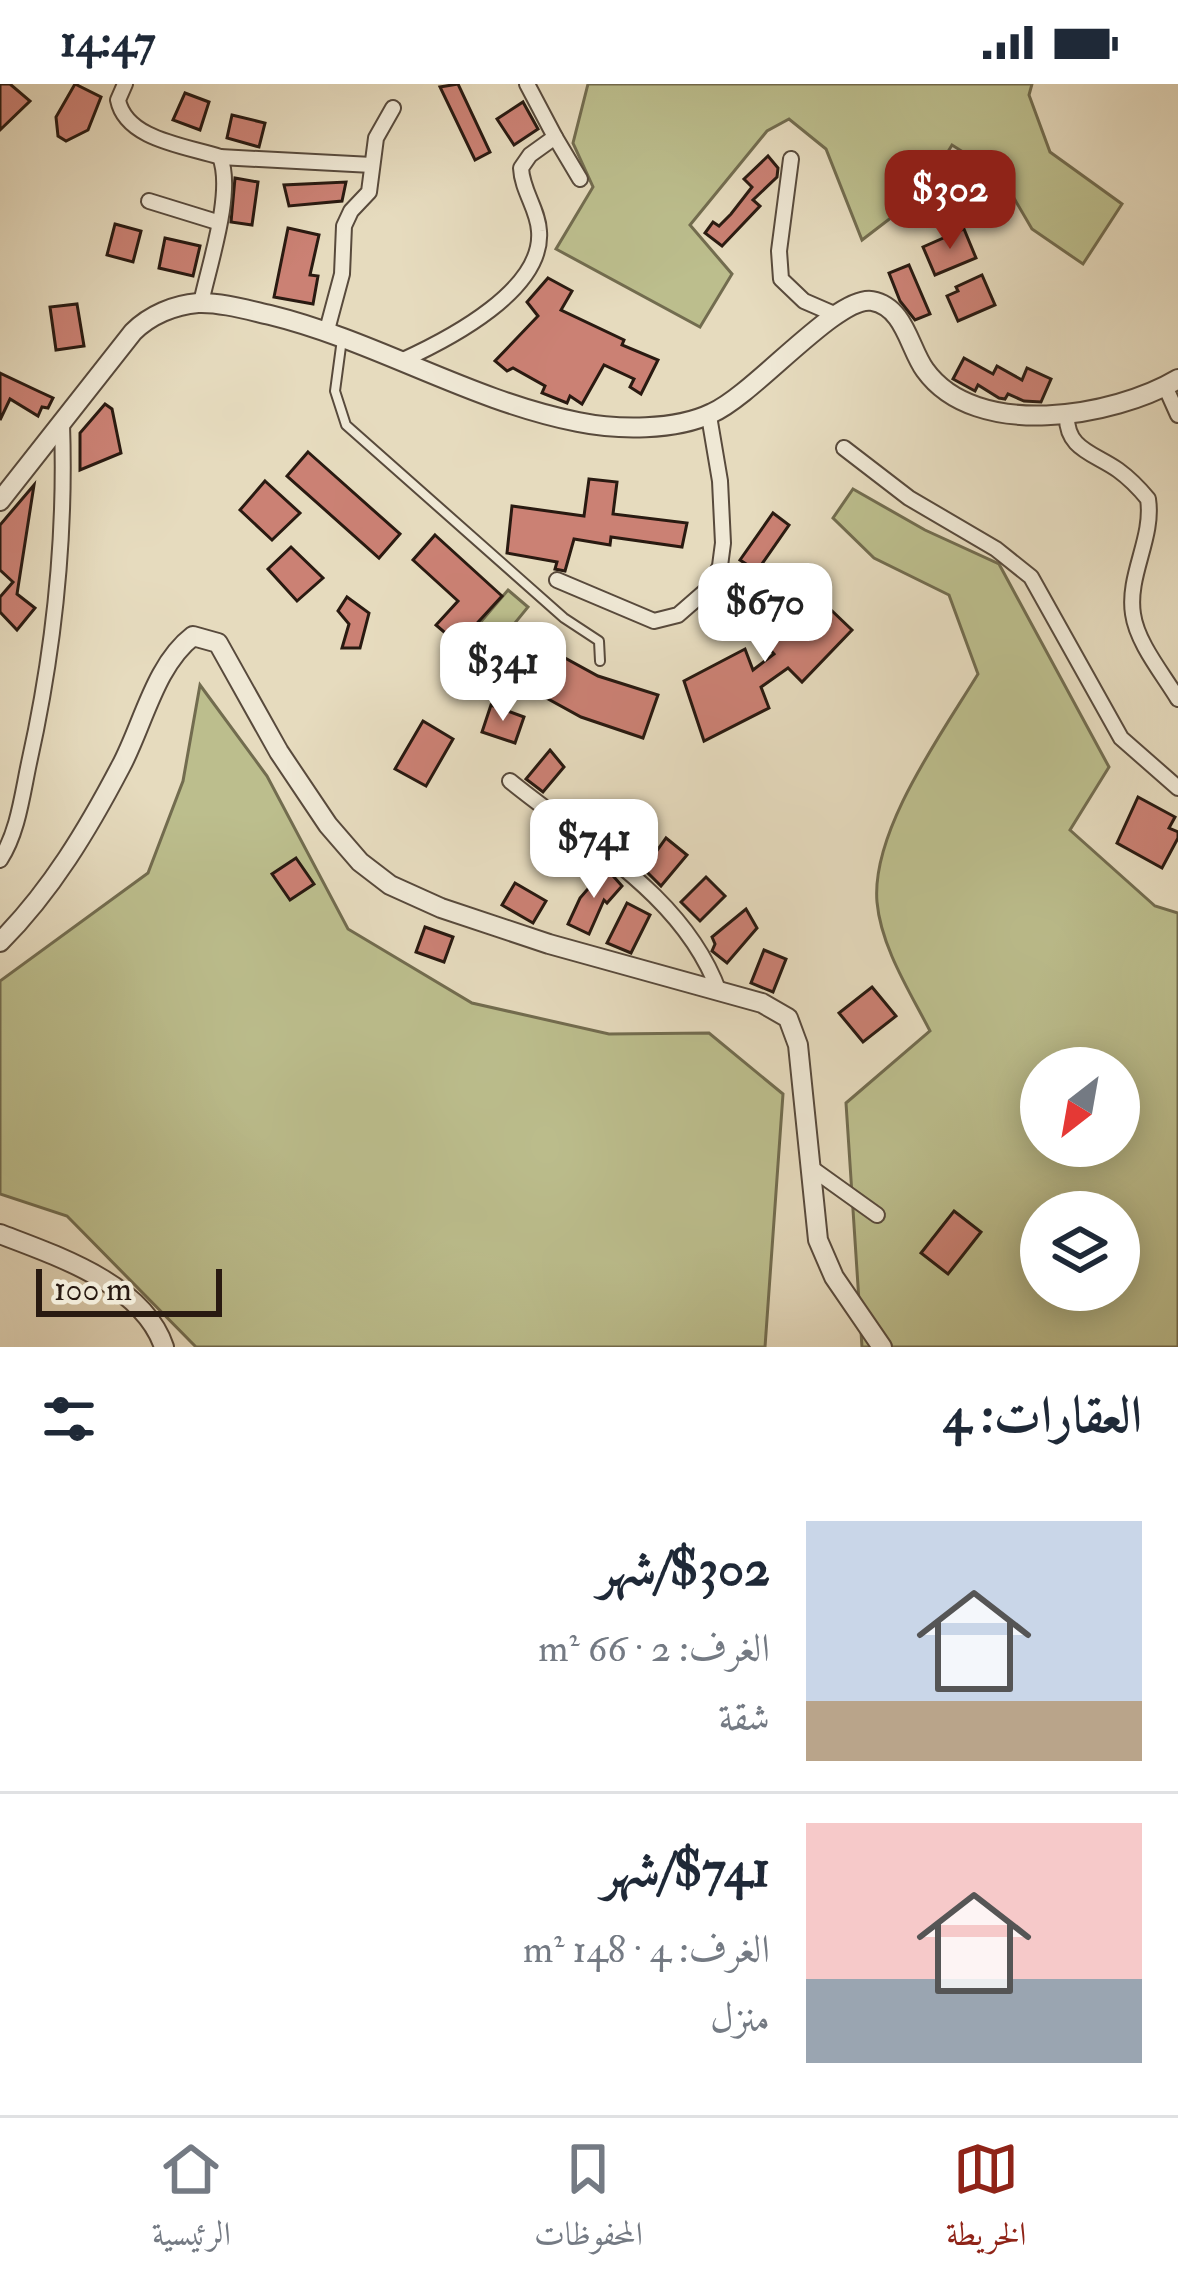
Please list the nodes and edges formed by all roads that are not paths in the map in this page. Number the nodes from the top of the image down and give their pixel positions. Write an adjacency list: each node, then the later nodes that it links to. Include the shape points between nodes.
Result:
1 (125, 84): 5 (street, via 118,100 128,122)
2 (527, 84): 4 (street)
3 (393, 108): 7 (street, via 376,138)
4 (555, 137): 8 (street); 14 (street, via 521,168 539,224 532,266 477,320)
5 (220, 157): 7 (street); 10 (street, via 226,174)
6 (791, 159): 12 (street, via 781,279)
7 (373, 165): 13 (street, via 369,192 344,226)
8 (580, 179)
9 (148, 201): 10 (street)
10 (218, 222): 11 (street)
11 (201, 303): 13 (street); 19 (street, via 144,322)
12 (834, 314): 16 (street, via 856,301 889,308 927,373 970,405 1012,416); 18 (street)
13 (335, 332): 14 (street); 23 (lane, via 335,391 346,425 599,640)
14 (403, 360): 18 (street, via 578,422 653,425)
15 (1172, 382): 16 (street); 17 (street)
16 (1067, 414): 24 (street, via 1078,447 1148,499 1132,614)
17 (1178, 415)
18 (709, 416): 22 (street, via 723,543 709,588 678,616 654,621)
19 (62, 424): 21 (street); 27 (street, via 64,530 45,683 19,812)
20 (844, 448): 26 (street, via 908,498 1017,563 1121,738)
21 (0, 501)
22 (557, 580)
23 (600, 661)
24 (1178, 699)
25 (510, 781): 29 (street, via 668,907)
26 (1178, 788)
27 (0, 860)
28 (0, 942): 29 (street, via 82,836 166,667 201,635 225,651 328,826 390,885 549,944)
29 (719, 992): 30 (street, via 788,1018)
30 (810, 1167): 31 (street); 34 (street, via 818,1240 833,1277)
31 (877, 1215)
32 (0, 1234): 33 (street, via 131,1300)
33 (164, 1347)
34 (882, 1347)

